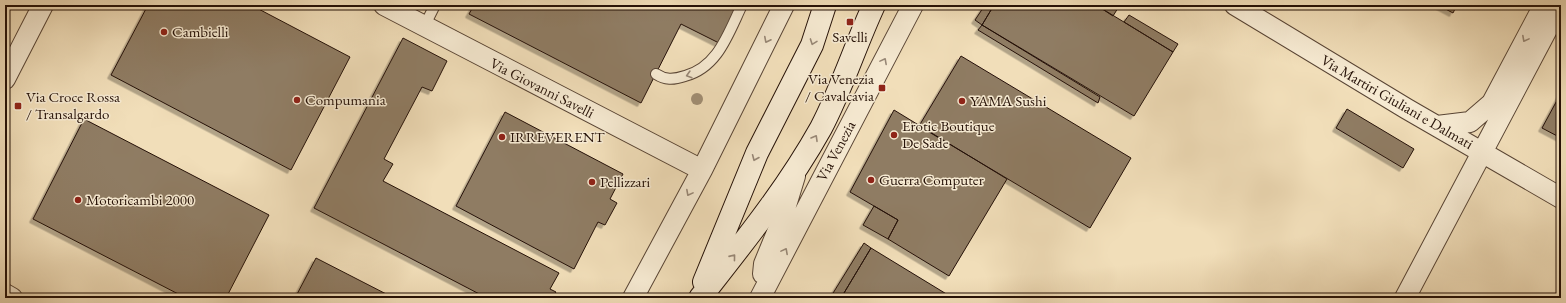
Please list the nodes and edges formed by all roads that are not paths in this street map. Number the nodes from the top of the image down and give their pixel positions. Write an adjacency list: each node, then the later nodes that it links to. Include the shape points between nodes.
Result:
1 (43, 5): 14 (street)
2 (384, 5): 12 (street, Via Giovanni Savelli)
3 (435, 5): 12 (lane)
4 (742, 5): 13 (lane, one-way to 13, via 721,49 706,67 679,78 664,79)
5 (784, 5): 18 (street, one-way to 18)
6 (825, 5): 23 (main road, Via Venezia, one-way to 23, via 812,46 757,153)
7 (874, 5): 17 (main road, Via Venezia, one-way to 7, via 843,82)
8 (913, 5): 24 (street, Via Venezia, one-way to 8)
9 (1235, 5): 15 (street, Via Martiri Giuliani e Dalmati)
10 (1544, 5): 15 (street, one-way to 15, via 1492,103 1470,122)
11 (1560, 5): 16 (street)
12 (424, 27): 18 (street, Via Giovanni Savelli)
13 (656, 74)
14 (5, 79)
15 (1438, 126): 16 (street, Via Martiri Giuliani e Dalmati)
16 (1482, 152): 19 (street, Via Martiri Giuliani e Dalmati); 25 (street)
17 (798, 168): 23 (main road, Via Venezia, one-way to 17, via 757,226); 24 (street, Via Venezia, via 780,225 764,264)
18 (702, 170): 22 (street, one-way to 22)
19 (1561, 198)
20 (5, 294): 21 (street)
21 (12, 298)
22 (633, 298)
23 (698, 298)
24 (760, 298)
25 (1404, 298)

